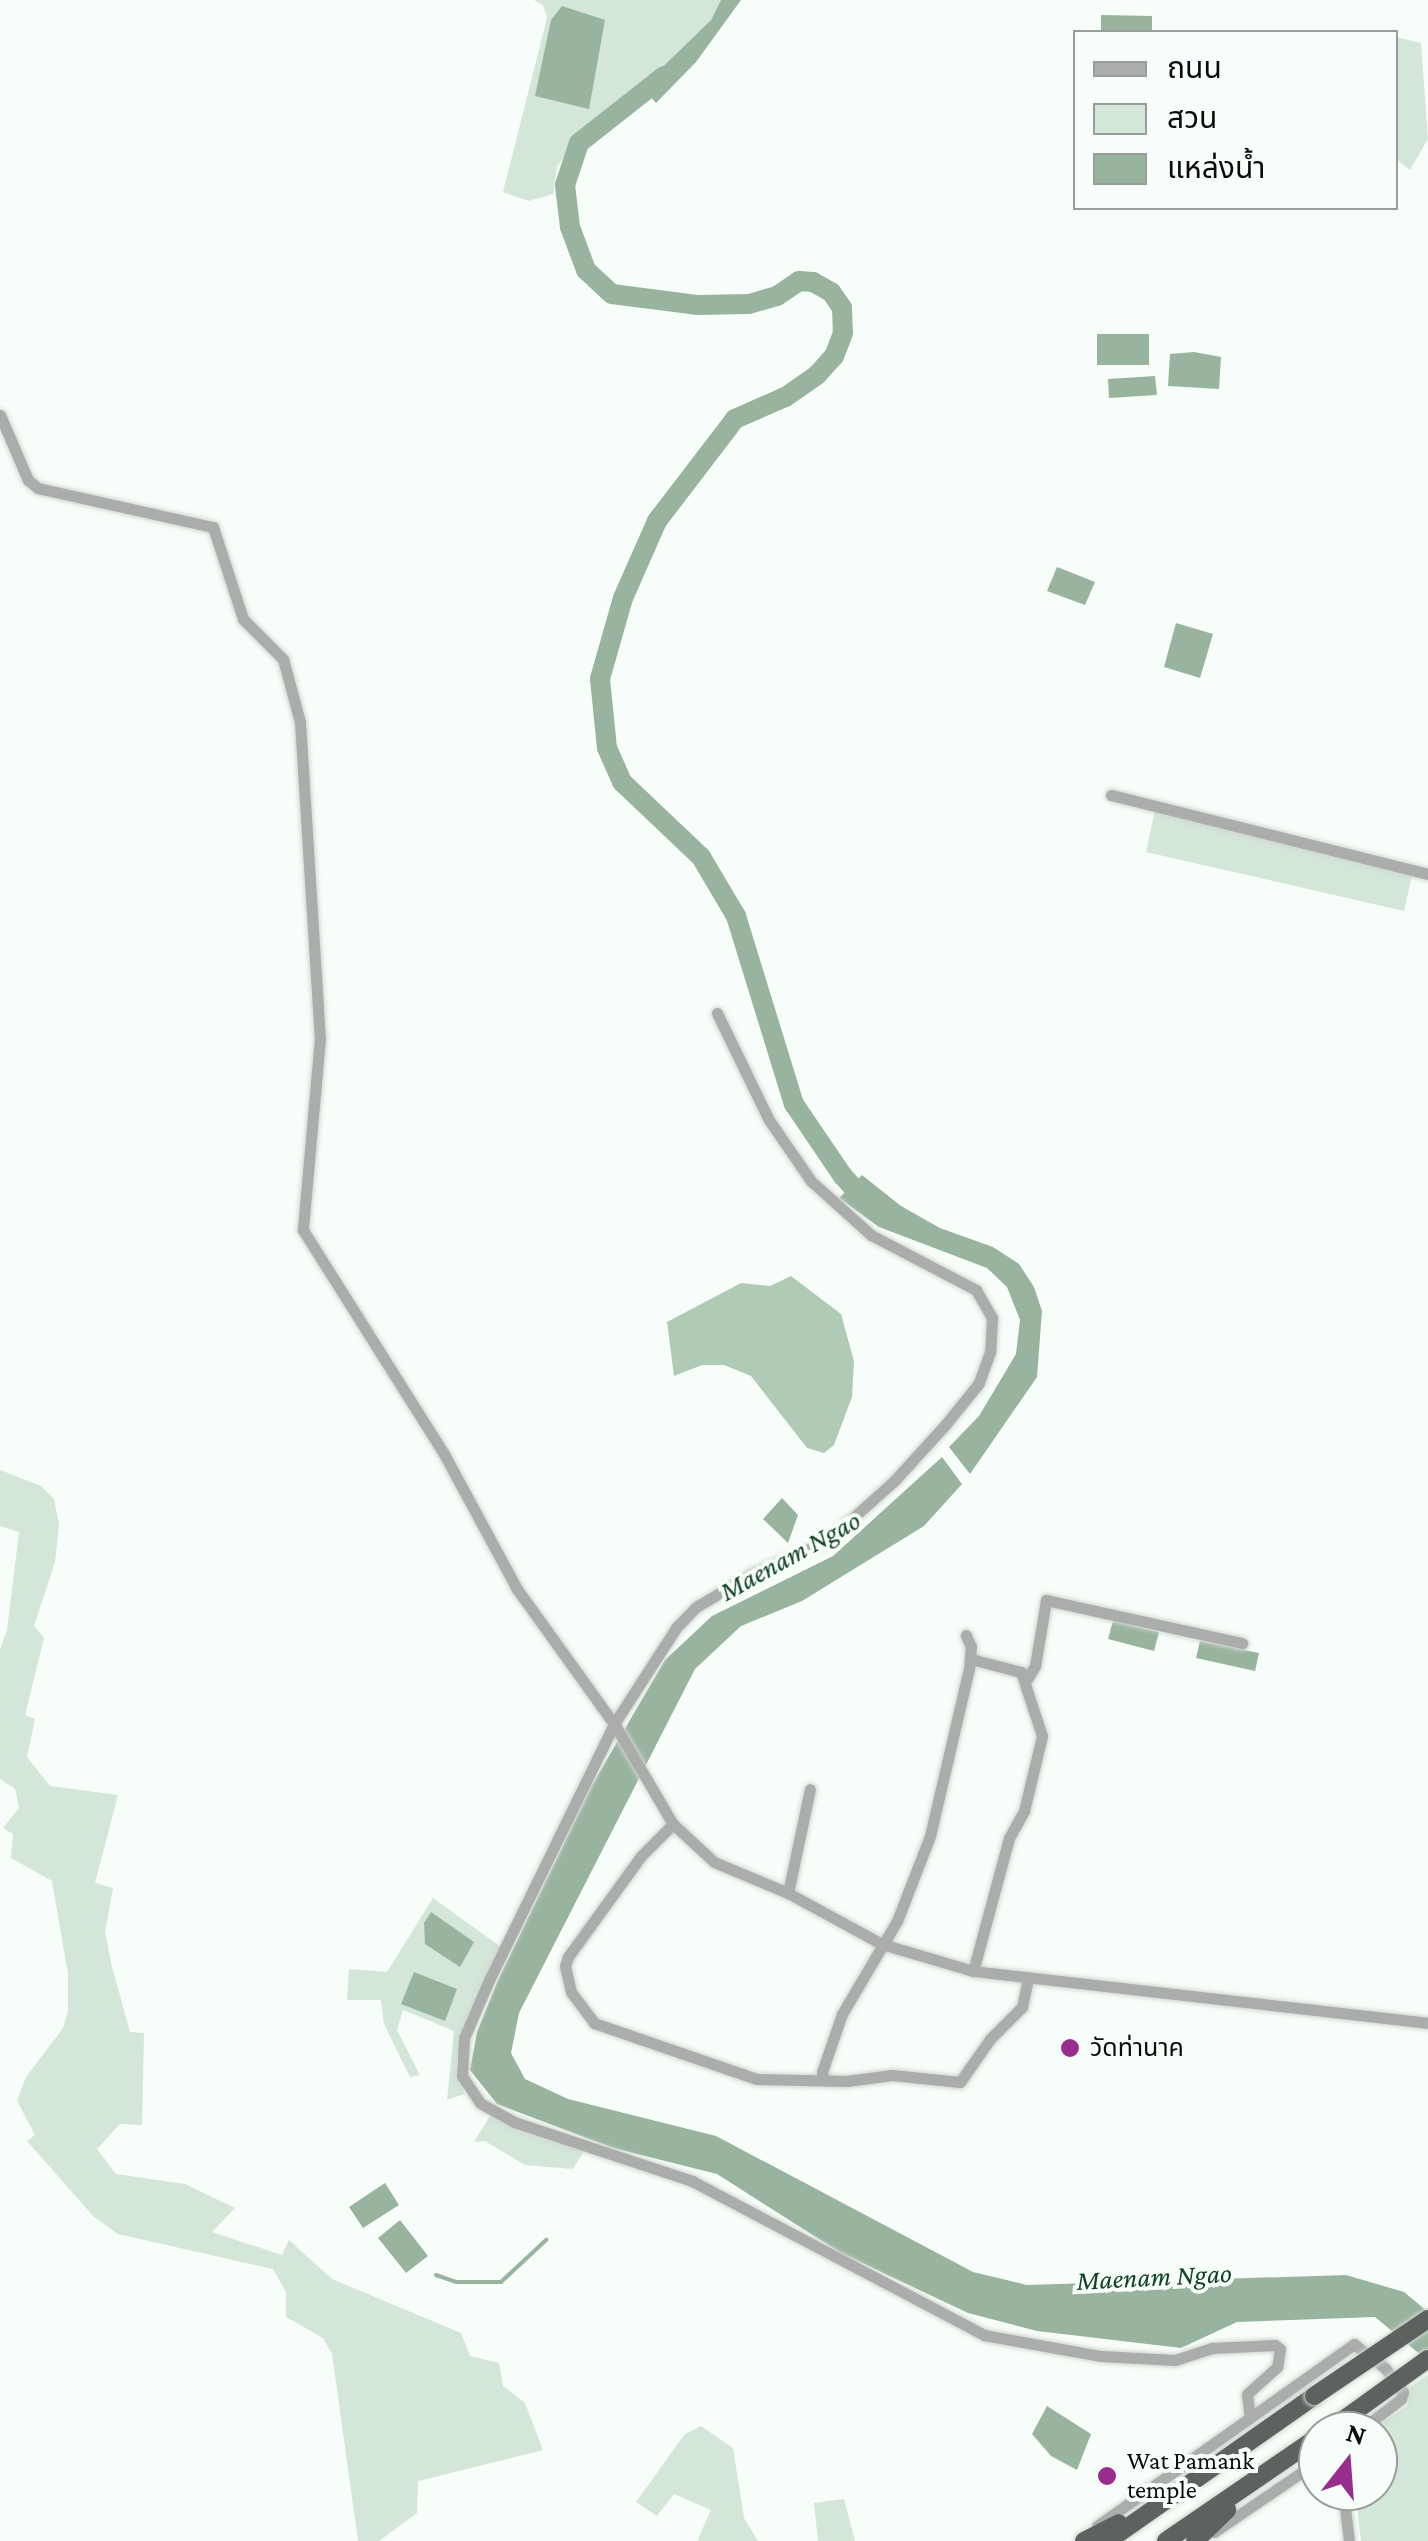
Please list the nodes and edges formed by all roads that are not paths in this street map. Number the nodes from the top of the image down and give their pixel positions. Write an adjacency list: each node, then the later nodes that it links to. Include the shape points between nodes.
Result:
1 (0, 415): 9 (street, via 28,480 38,488 213,527 243,619 283,658 300,722 320,1038 303,1230 444,1454 517,1590)
2 (1111, 795): 3 (street)
3 (1428, 874)
4 (717, 1013): 9 (street, via 769,1120 811,1182 870,1235 976,1290 994,1332 978,1384 894,1481 828,1540 752,1574 688,1614)
5 (966, 1635): 7 (street)
6 (1242, 1643): 8 (street, via 1046,1600 1035,1666)
7 (970, 1660): 8 (street, via 1013,1668); 13 (street, via 930,1836 898,1922)
8 (1026, 1681): 14 (street, via 1042,1736)
9 (615, 1726): 11 (street); 22 (street, via 464,2038 460,2060 468,2090 514,2122 733,2200 984,2335 1101,2356 1175,2360 1212,2348 1275,2345 1278,2367 1247,2394)
10 (810, 1789): 12 (street)
11 (673, 1824): 12 (street, via 714,1862); 17 (street, via 641,1856 568,1957 571,1992 594,2022 614,2032 757,2080)
12 (788, 1893): 13 (street)
13 (882, 1944): 14 (street); 17 (street, via 842,2014)
14 (973, 1972): 15 (street)
15 (1028, 1978): 16 (street); 17 (street, via 1022,2007 960,2082 892,2075)
16 (1428, 2023)
17 (824, 2079)
18 (1428, 2320): 26 (highway, bridge)
19 (1428, 2359): 20 (highway, bridge)
20 (1355, 2411)
21 (1386, 2411): 22 (street, via 1403,2392 1354,2344)
22 (1250, 2418): 28 (street)
23 (1298, 2451): 25 (highway)
24 (1298, 2474): 31 (street)
25 (1263, 2475): 30 (highway); 31 (highway)
26 (1184, 2488): 28 (highway); 29 (highway)
27 (1345, 2511): 32 (street)
28 (1080, 2541)
29 (1108, 2541)
30 (1166, 2541)
31 (1198, 2541)
32 (1349, 2541)

